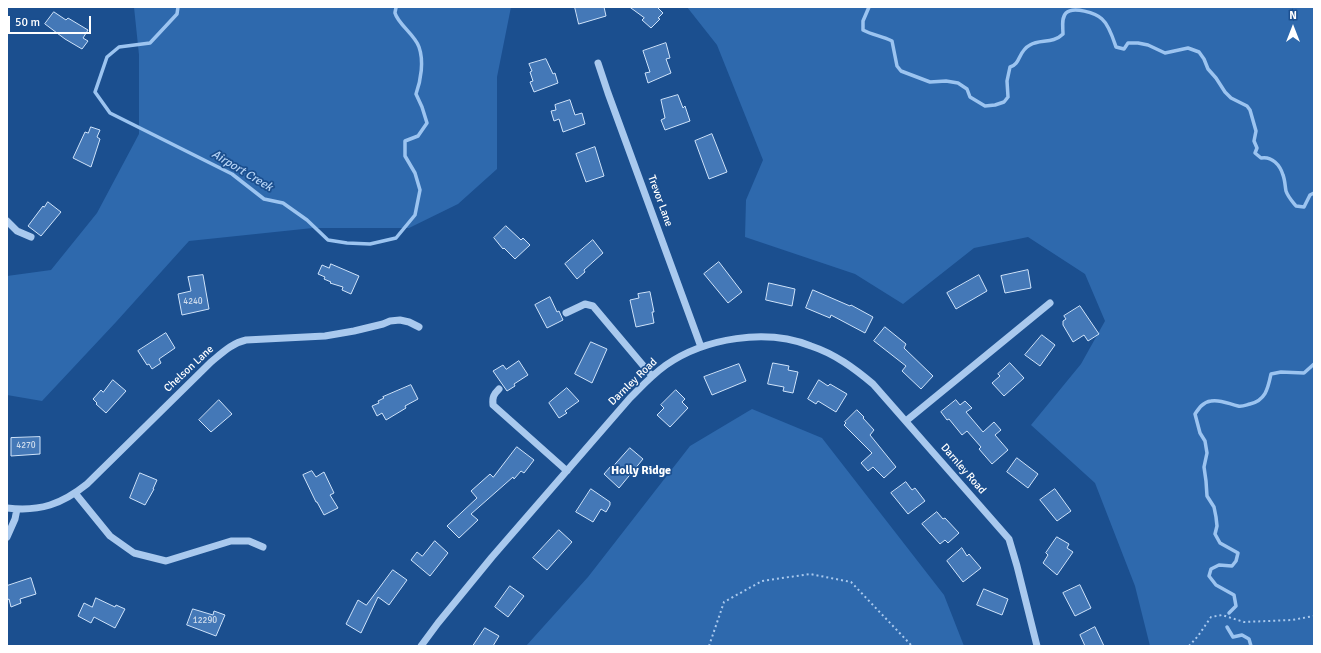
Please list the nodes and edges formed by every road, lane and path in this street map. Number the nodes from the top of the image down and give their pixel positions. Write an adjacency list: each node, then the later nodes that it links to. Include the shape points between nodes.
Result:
1 (598, 63): 7 (street, Trevor Lane)
2 (7, 221): 3 (street, via 17,231)
3 (31, 237)
4 (1050, 303): 10 (street)
5 (566, 313): 8 (street, via 585,304 593,306)
6 (419, 327): 12 (street, Chelson Lane, via 400,320 325,336 246,340 232,344)
7 (701, 347): 8 (street, Darnley Road, via 666,365); 10 (street, Darnley Road, via 758,337 798,341 811,345 852,366 873,384)
8 (652, 376): 11 (street, Darnley Road)
9 (499, 389): 11 (street, via 494,393 493,404)
10 (906, 421): 21 (street, Darnley Road, via 1009,539)
11 (567, 471): 18 (street, Darnley Road, via 487,563)
12 (75, 493): 14 (street, Chelson Lane, via 56,504 37,509); 16 (street, via 110,536 134,553 166,561 231,541 249,541)
13 (7, 508): 14 (street, Chelson Lane)
14 (17, 509): 15 (street)
15 (7, 537)
16 (262, 547)
17 (1314, 616): 22 (path, via 1292,620 1244,622 1222,615 1211,617)
18 (421, 646)
19 (709, 646): 20 (path, via 724,602 762,581 810,574 851,582)
20 (912, 646)
21 (1037, 646)
22 (1189, 646)

